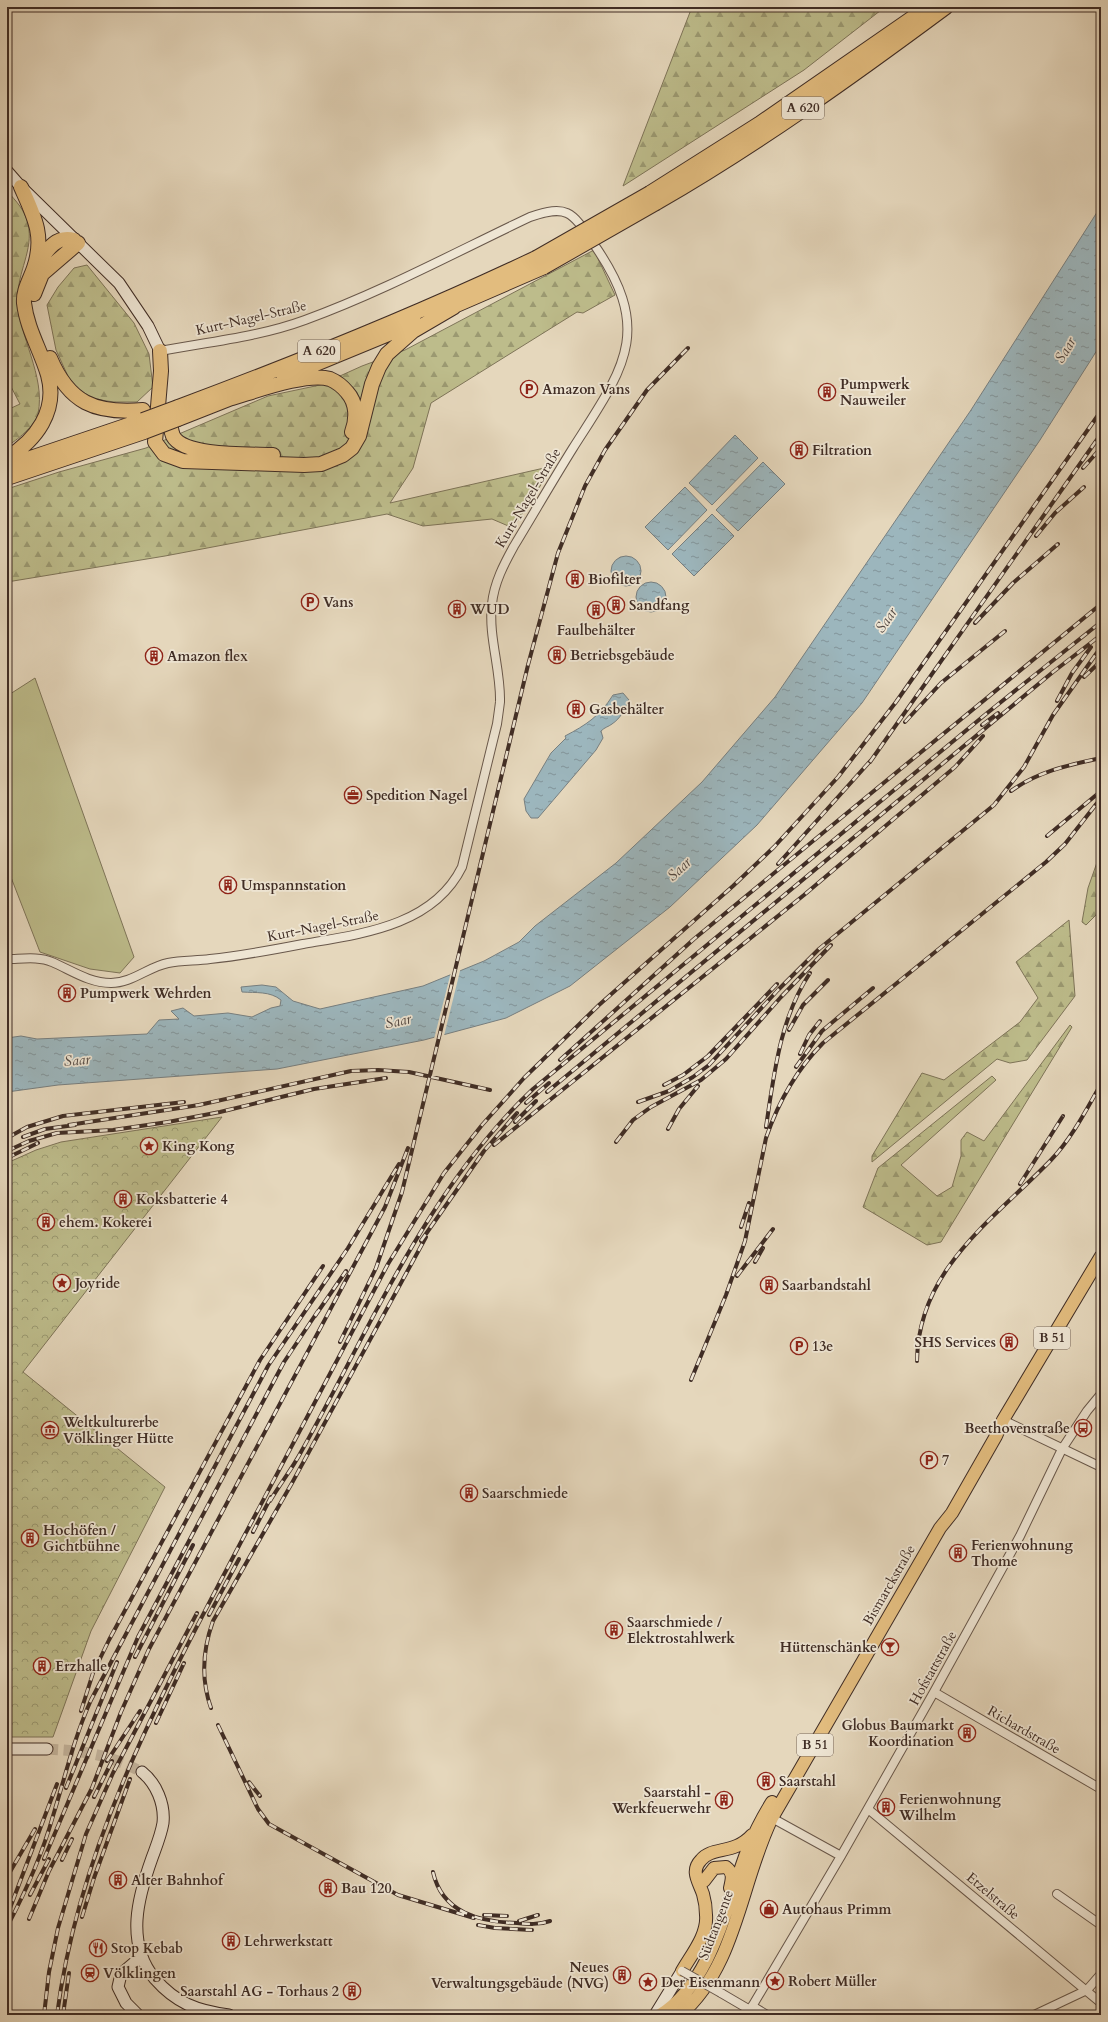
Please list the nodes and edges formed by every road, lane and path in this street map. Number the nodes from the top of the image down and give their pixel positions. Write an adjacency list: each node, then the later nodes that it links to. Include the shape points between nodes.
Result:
1 (928, 7): 5 (highway, A 620)
2 (946, 7): 5 (highway, A 620, via 766,134 692,182)
3 (7, 171): 4 (main road)
4 (21, 187): 6 (main road); 8 (highway, via 37,223 39,236)
5 (653, 198): 7 (highway, A 620, bridge)
6 (76, 241): 8 (highway, via 63,238 56,242 48,248); 10 (main road, via 119,283 148,326); 13 (highway, via 42,274 35,288 32,303 34,318 55,371 65,387 77,398)
7 (540, 262): 9 (highway, A 620); 12 (highway, A 620, via 487,281)
8 (34, 268): 14 (highway, via 26,285 24,302 28,321 48,375 51,393 42,425 33,438)
9 (454, 307): 10 (highway, via 413,331 387,354 372,384 359,436 352,448 344,455 321,464 198,462 184,461 164,454 155,442 162,371); 11 (highway, A 620)
10 (160, 351): 11 (highway, via 165,370 171,429 178,442 187,447 214,452 319,456 331,453 347,441 356,419 350,395 341,385 323,378 296,380); 17 (street, Kurt-Nagel-Straße, via 234,338 304,320 388,285 530,217 548,211 563,211 579,222 613,275 627,314 628,333 619,372 603,403 502,566 495,586 492,622 500,702 498,717 462,867 446,892 420,912 370,932 238,956 168,963 131,979 113,983 87,978 47,960)
11 (232, 398): 12 (highway, A 620)
12 (178, 410): 13 (highway); 13 (highway, A 620, bridge)
13 (143, 420): 15 (highway, A 620); 16 (highway, A 620)
14 (7, 458)
15 (7, 466)
16 (7, 478)
17 (7, 959)
18 (1101, 1256): 20 (main road, Bismarckstraße / B 51)
19 (1101, 1394): 21 (street, Hofstattstraße)
20 (1003, 1420): 21 (street); 23 (main road, Bismarckstraße / B 51, via 952,1513 940,1528)
21 (1062, 1449): 22 (street); 24 (street, Hofstattstraße, via 1020,1536)
22 (1101, 1467)
23 (864, 1658): 30 (main road, Bismarckstraße / B 51); 31 (main road, Bismarckstraße / B 51, via 821,1719)
24 (934, 1692): 28 (street, Richardstraße); 29 (street, Hofstattstraße)
25 (7, 1749): 26 (main road)
26 (47, 1749)
27 (142, 1772): 39 (main road, via 152,1782 159,1797 163,1821 142,1888 137,1917)
28 (1101, 1789)
29 (868, 1809): 32 (street, Hofstattstraße); 42 (street, Etzelstraße)
30 (772, 1818): 32 (street); 33 (main road, Bismarckstraße / B 51)
31 (757, 1830): 33 (main road, Bismarckstraße / B 51); 35 (main road, via 741,1845 708,1854 700,1861 696,1868 696,1877)
32 (841, 1856): 44 (street, Hofstattstraße)
33 (747, 1863): 34 (main road, via 718,1860 711,1862 706,1866); 37 (main road, Südtangente / B 51); 49 (main road, Südtangente / B 51, via 735,1924 710,1981)
34 (704, 1881): 35 (main road); 37 (main road, via 714,1868 726,1867 731,1871)
35 (703, 1894): 40 (main road, via 706,1916 704,1929)
36 (1057, 1894): 38 (street)
37 (722, 1920): 48 (main road, Südtangente / B 51, via 696,1980 679,2000)
38 (1101, 1925)
39 (141, 1957): 45 (main road, via 121,1974 118,1987 126,2002); 46 (main road, via 163,1988 180,2001 209,2012)
40 (682, 1971): 44 (street, bridge); 47 (main road)
41 (1101, 1974): 42 (street)
42 (1087, 1990): 43 (street, Etzelstraße); 51 (street)
43 (1101, 2003)
44 (750, 2010): 50 (street)
45 (138, 2015)
46 (229, 2015)
47 (655, 2015)
48 (660, 2015)
49 (680, 2015)
50 (767, 2015)
51 (1034, 2015)

